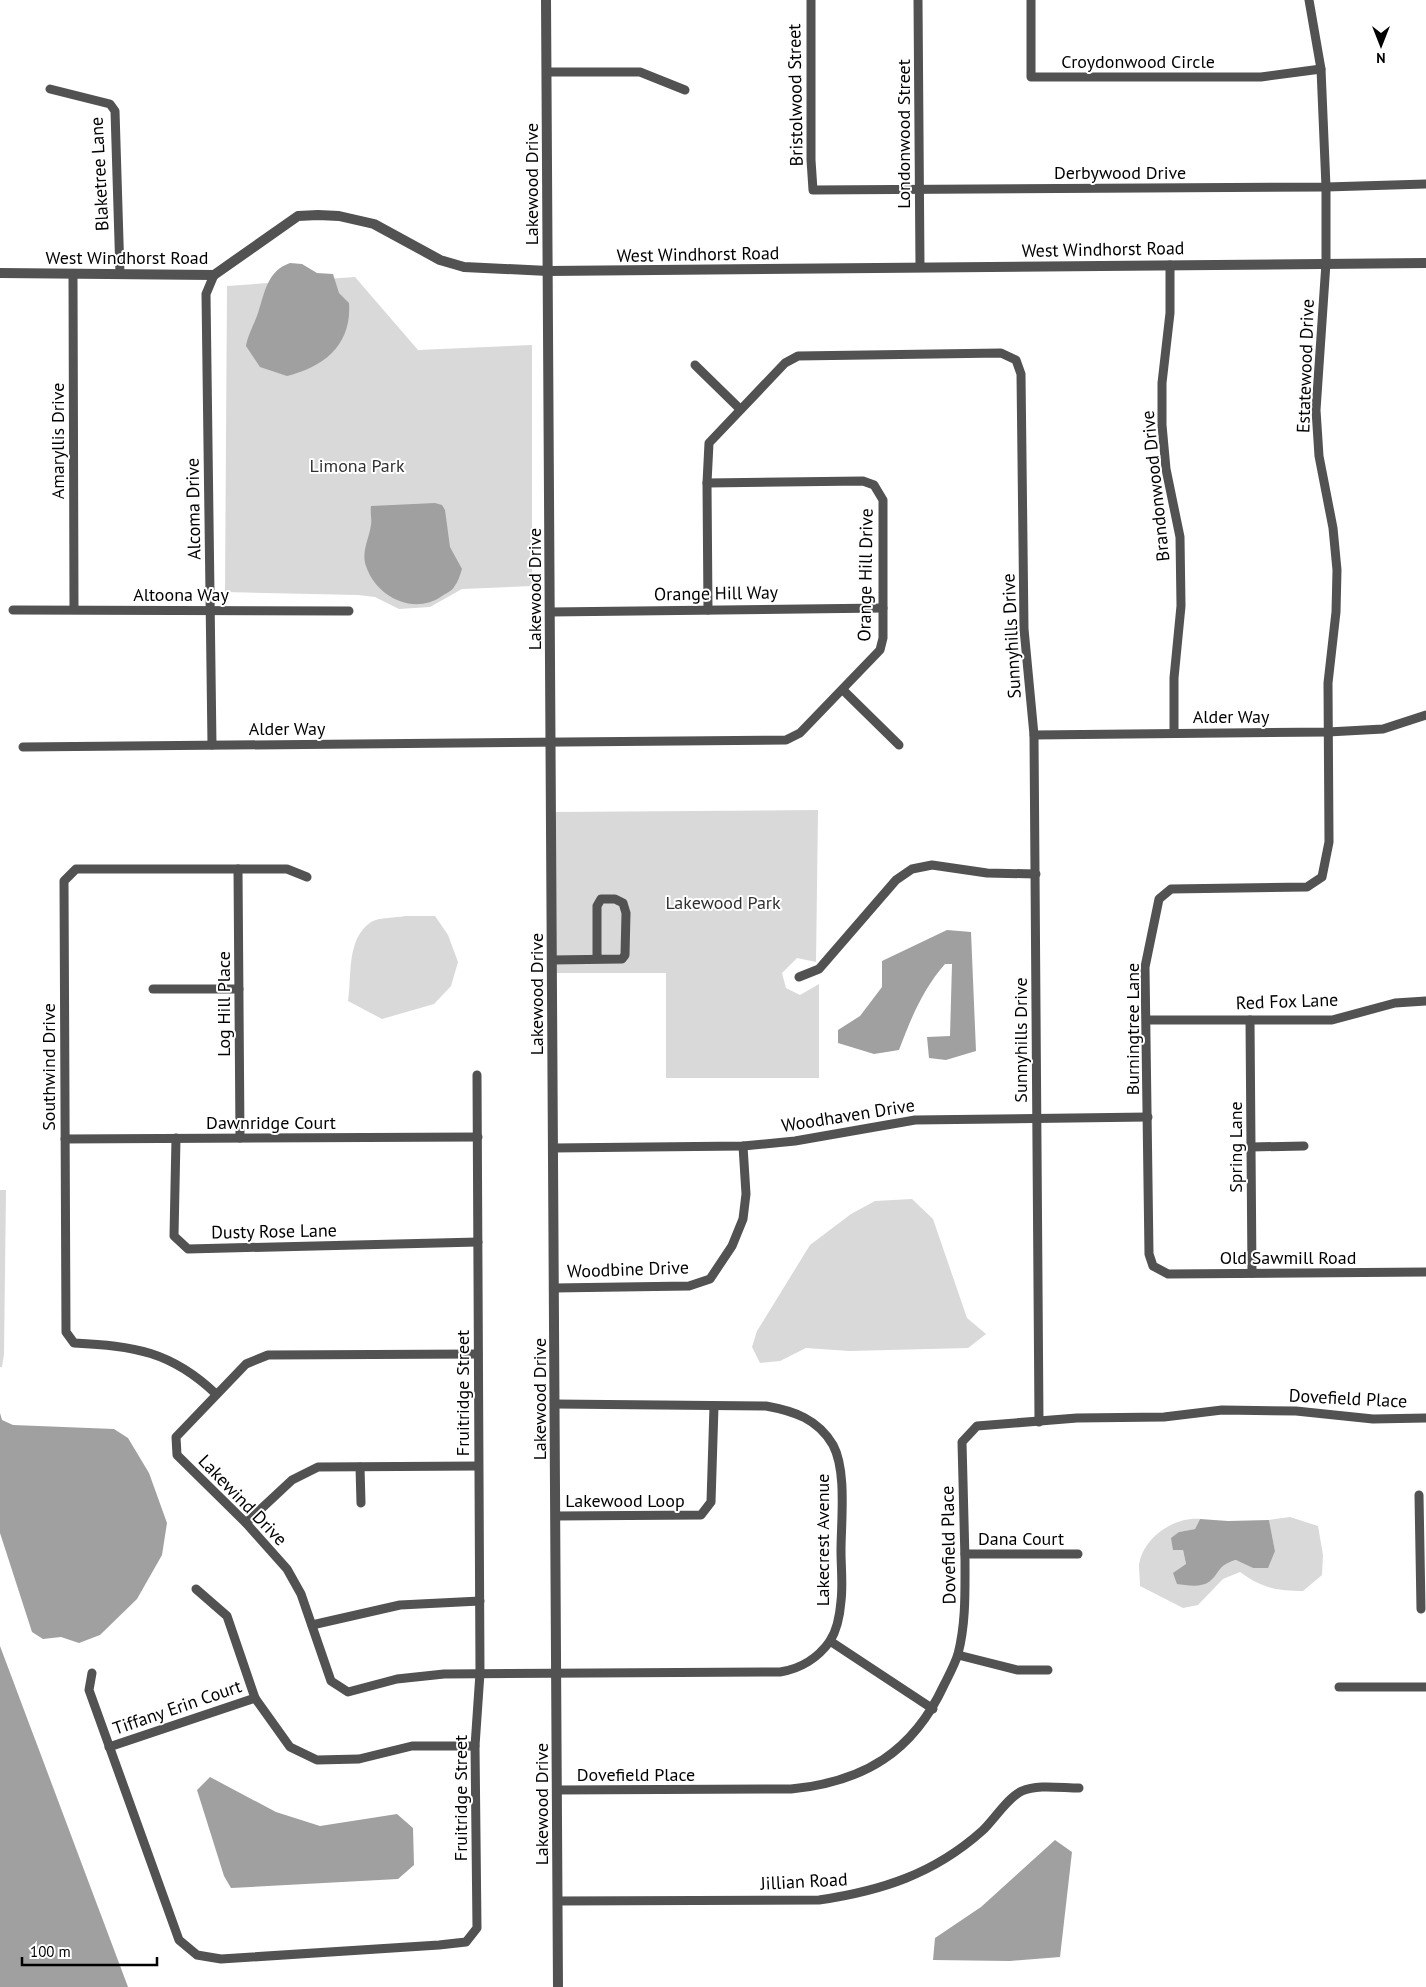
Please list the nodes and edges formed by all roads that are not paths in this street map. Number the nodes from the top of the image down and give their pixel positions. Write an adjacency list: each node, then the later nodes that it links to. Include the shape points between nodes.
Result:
1 (546, 0): 7 (street, Lakewood Drive)
2 (810, 0): 12 (street, Bristolwood Street)
3 (918, 0): 13 (street, Londonwood Street)
4 (1031, 0): 6 (street, Croydonwood Circle, via 1031,77 1261,77)
5 (1309, 0): 6 (street, Estatewood Drive)
6 (1321, 69): 11 (street, Estatewood Drive)
7 (547, 72): 9 (street, via 640,72); 18 (street, Lakewood Drive)
8 (50, 89): 21 (street, Blaketree Lane, via 110,104 115,111)
9 (685, 90)
10 (1426, 184): 11 (street, Derbywood Drive)
11 (1326, 187): 13 (street, Derbywood Drive); 14 (street, Estatewood Drive)
12 (813, 190): 13 (street, Derbywood Drive)
13 (920, 190): 17 (street, Londonwood Street)
14 (1326, 263): 15 (street, West Windhorst Road); 16 (street, West Windhorst Road); 35 (street, Estatewood Drive, via 1316,410 1319,456 1333,528 1337,570 1328,683)
15 (1426, 263)
16 (1170, 265): 17 (street, West Windhorst Road); 36 (street, Brandonwood Drive, via 1162,424 1166,469 1180,537 1181,606 1174,678)
17 (920, 267): 18 (street, West Windhorst Road)
18 (548, 271): 22 (street, West Windhorst Road, via 464,267 440,260 374,224 318,215 298,216); 32 (street, Lakewood Drive)
19 (0, 273): 20 (street, West Windhorst Road)
20 (73, 274): 21 (street, West Windhorst Road); 27 (street, Amaryllis Drive)
21 (120, 274): 22 (street, West Windhorst Road)
22 (214, 275): 29 (street, Alcoma Drive, via 206,294)
23 (695, 365): 24 (street)
24 (740, 409): 25 (street, Sunnyhills Drive, via 709,443); 37 (street, Sunnyhills Drive, via 785,363 798,356 1001,354 1016,360 1022,374 1024,629)
25 (707, 483): 26 (street, Orange Hill Drive, via 863,482 874,485 883,500); 30 (street, Sunnyhills Drive)
26 (883, 608): 30 (street, Orange Hill Way); 33 (street, Orange Hill Drive, via 880,650)
27 (74, 609): 28 (street, Altoona Way); 29 (street, Altoona Way)
28 (13, 610)
29 (210, 610): 31 (street, Altoona Way); 39 (street, Alcoma Drive)
30 (708, 610): 32 (street, Orange Hill Way)
31 (349, 611)
32 (550, 612): 38 (street, Lakewood Drive)
33 (843, 690): 38 (street, Orange Hill Drive, via 800,733 786,740); 40 (street)
34 (1426, 715): 35 (street, Alder Way, via 1383,729)
35 (1328, 732): 36 (street, Alder Way); 51 (street, Burningtree Lane, via 1329,842 1322,877 1307,887 1172,889 1159,899 1145,967)
36 (1174, 733): 37 (street, Alder Way)
37 (1034, 735): 43 (street, Sunnyhills Drive)
38 (551, 742): 39 (street, Alder Way); 46 (street, Lakewood Drive)
39 (212, 745): 41 (street, Alder Way)
40 (899, 745)
41 (23, 747)
42 (238, 869): 44 (street, Southwind Drive, via 287,869); 49 (street, Log Hill Place); 59 (street, Southwind Drive, via 76,869 64,882)
43 (1036, 874): 47 (street, via 986,873 932,865 912,869 896,880 819,969); 54 (street, Sunnyhills Drive)
44 (307, 876)
45 (597, 959): 45 (street, via 622,959 625,955 626,913 623,903 615,899 600,900 597,906); 46 (street)
46 (552, 960): 63 (street, Lakewood Drive)
47 (799, 976)
48 (152, 989): 49 (street)
49 (239, 989): 58 (street, Log Hill Place)
50 (1426, 1001): 52 (street, Red Fox Lane, via 1395,1003 1332,1020)
51 (1147, 1020): 52 (street, Red Fox Lane); 55 (street, Burningtree Lane)
52 (1250, 1020): 62 (street, Spring Lane)
53 (477, 1075): 56 (street, Fruitridge Street)
54 (1037, 1117): 55 (street, Woodhaven Drive); 60 (street, Woodhaven Drive, via 915,1120 795,1141); 74 (street, Sunnyhills Drive)
55 (1148, 1117): 65 (street, Burningtree Lane, via 1149,1254)
56 (478, 1137): 58 (street, Dawnridge Court); 64 (street, Fruitridge Street)
57 (176, 1138): 58 (street, Dawnridge Court); 59 (street, Dawnridge Court); 64 (street, Dusty Rose Lane, via 174,1236 188,1249)
58 (240, 1138)
59 (65, 1139): 70 (street, Southwind Drive, via 66,1332 74,1343 123,1346 161,1356 195,1374)
60 (743, 1146): 63 (street, Woodhaven Drive); 68 (street, Woodbine Drive, via 746,1194 743,1219 732,1246 710,1279 689,1286)
61 (1304, 1146): 62 (street)
62 (1251, 1147): 67 (street, Spring Lane)
63 (554, 1148): 68 (street, Lakewood Drive)
64 (478, 1242): 69 (street, Fruitridge Street)
65 (1153, 1266): 67 (street, Old Sawmill Road, via 1168,1274)
66 (1426, 1272): 67 (street, Old Sawmill Road)
67 (1252, 1273)
68 (554, 1288): 71 (street, Lakewood Drive)
69 (478, 1354): 70 (street, Lakewind Drive, via 268,1355 246,1364); 76 (street, Fruitridge Street)
70 (216, 1394): 80 (street, Lakewind Drive, via 176,1437 177,1455)
71 (555, 1404): 72 (street, Lakecrest Avenue); 79 (street, Lakewood Drive)
72 (714, 1406): 79 (street, Lakewood Loop, via 711,1502 701,1515); 88 (street, Lakecrest Avenue, via 766,1406 792,1411 816,1424 833,1446 841,1476 842,1600)
73 (1426, 1418): 74 (street, Dovefield Place, via 1373,1419 1296,1411 1222,1410 1164,1417)
74 (1039, 1422): 82 (street, Dovefield Place, via 977,1426 962,1442)
75 (360, 1466): 76 (street); 78 (street); 80 (street, via 318,1467 292,1480)
76 (478, 1466): 85 (street, Fruitridge Street)
77 (1419, 1495): 81 (street)
78 (361, 1503)
79 (556, 1516): 91 (street, Lakewood Drive)
80 (246, 1523): 87 (street, Lakewind Drive, via 286,1569)
81 (1423, 1549): 86 (street)
82 (965, 1554): 83 (street, Dana Court); 89 (street, Dovefield Place, via 965,1611)
83 (1078, 1554)
84 (196, 1589): 96 (street, via 227,1616)
85 (480, 1601): 87 (street, via 400,1605); 93 (street, Fruitridge Street)
86 (1421, 1609)
87 (312, 1625): 93 (street, Lakewind Drive, via 331,1681 348,1692 398,1678)
88 (830, 1641): 91 (street, Lakecrest Avenue, via 808,1663 796,1670 780,1672); 97 (street)
89 (958, 1655): 90 (street, via 1018,1670); 97 (street, Dovefield Place)
90 (1048, 1670)
91 (556, 1672): 93 (street, Lakewind Drive); 101 (street, Lakewood Drive)
92 (92, 1673): 99 (street, Fruitridge Street, via 89,1690)
93 (480, 1673): 98 (street, Fruitridge Street)
94 (1339, 1687): 95 (street)
95 (1426, 1687)
96 (255, 1698): 98 (street, via 290,1748 317,1760 359,1759 412,1746); 99 (street, Tiffany Erin Court)
97 (933, 1709): 101 (street, Dovefield Place, via 910,1737 884,1759 855,1776 822,1786 791,1789)
98 (475, 1746): 99 (street, Fruitridge Street, via 477,1928 466,1942 221,1959 197,1956 179,1940)
99 (109, 1748)
100 (1079, 1788): 102 (street, Jillian Road, via 1020,1791 981,1831 947,1858 906,1880 860,1894 820,1900)
101 (557, 1790): 102 (street, Lakewood Drive)
102 (558, 1901): 103 (street, Lakewood Drive)
103 (558, 1987)

